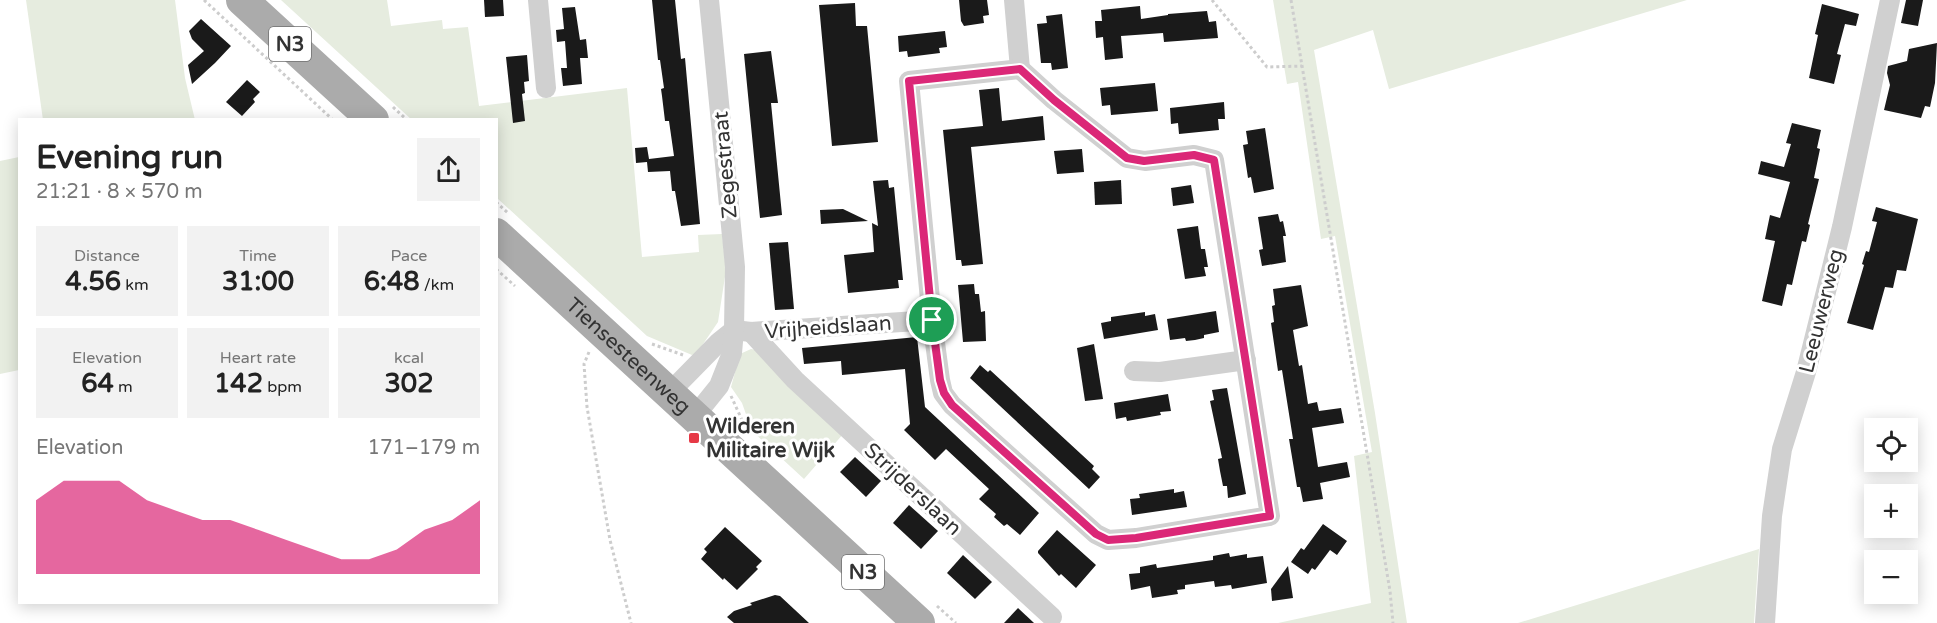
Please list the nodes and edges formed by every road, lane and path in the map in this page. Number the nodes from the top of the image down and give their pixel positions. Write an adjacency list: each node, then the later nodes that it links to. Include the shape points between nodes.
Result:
1 (204, 0): 12 (path)
2 (242, 0): 13 (main road, N3)
3 (538, 0): 11 (street)
4 (710, 0): 17 (street, Zegestraat)
5 (1014, 0): 10 (street)
6 (1212, 0): 9 (path, via 1267,68)
7 (1291, 0): 9 (path)
8 (1890, 0): 32 (street, Leeuwerweg, via 1842,227 1806,372 1782,448 1772,516)
9 (1302, 66): 31 (path)
10 (1020, 69): 16 (street, via 909,81); 20 (street, via 1127,158 1144,161 1194,155 1214,160)
11 (546, 88)
12 (331, 118)
13 (371, 118)
14 (498, 207): 15 (path)
15 (505, 226): 24 (main road, Tiensesteenweg / N3)
16 (932, 320): 17 (street, Vrijheidslaan); 20 (street, via 940,380 952,405 1096,534 1108,540 1270,516)
17 (742, 331): 21 (street, via 719,342); 23 (street, Zegestraat); 28 (street, Strijderslaan)
18 (646, 342): 21 (path, via 679,353)
19 (589, 353): 29 (path, via 584,364 586,407 610,540)
20 (1246, 360): 22 (street, via 1160,372)
21 (696, 366): 24 (street)
22 (1134, 371)
23 (719, 386): 25 (street, Zegestraat); 26 (path, via 735,401)
24 (669, 393): 25 (main road, Tiensesteenweg / N3)
25 (694, 417): 27 (main road, Tiensesteenweg / N3)
26 (748, 433)
27 (925, 611): 30 (path)
28 (1052, 617)
29 (631, 623)
30 (956, 623)
31 (1394, 623)
32 (1765, 623)

